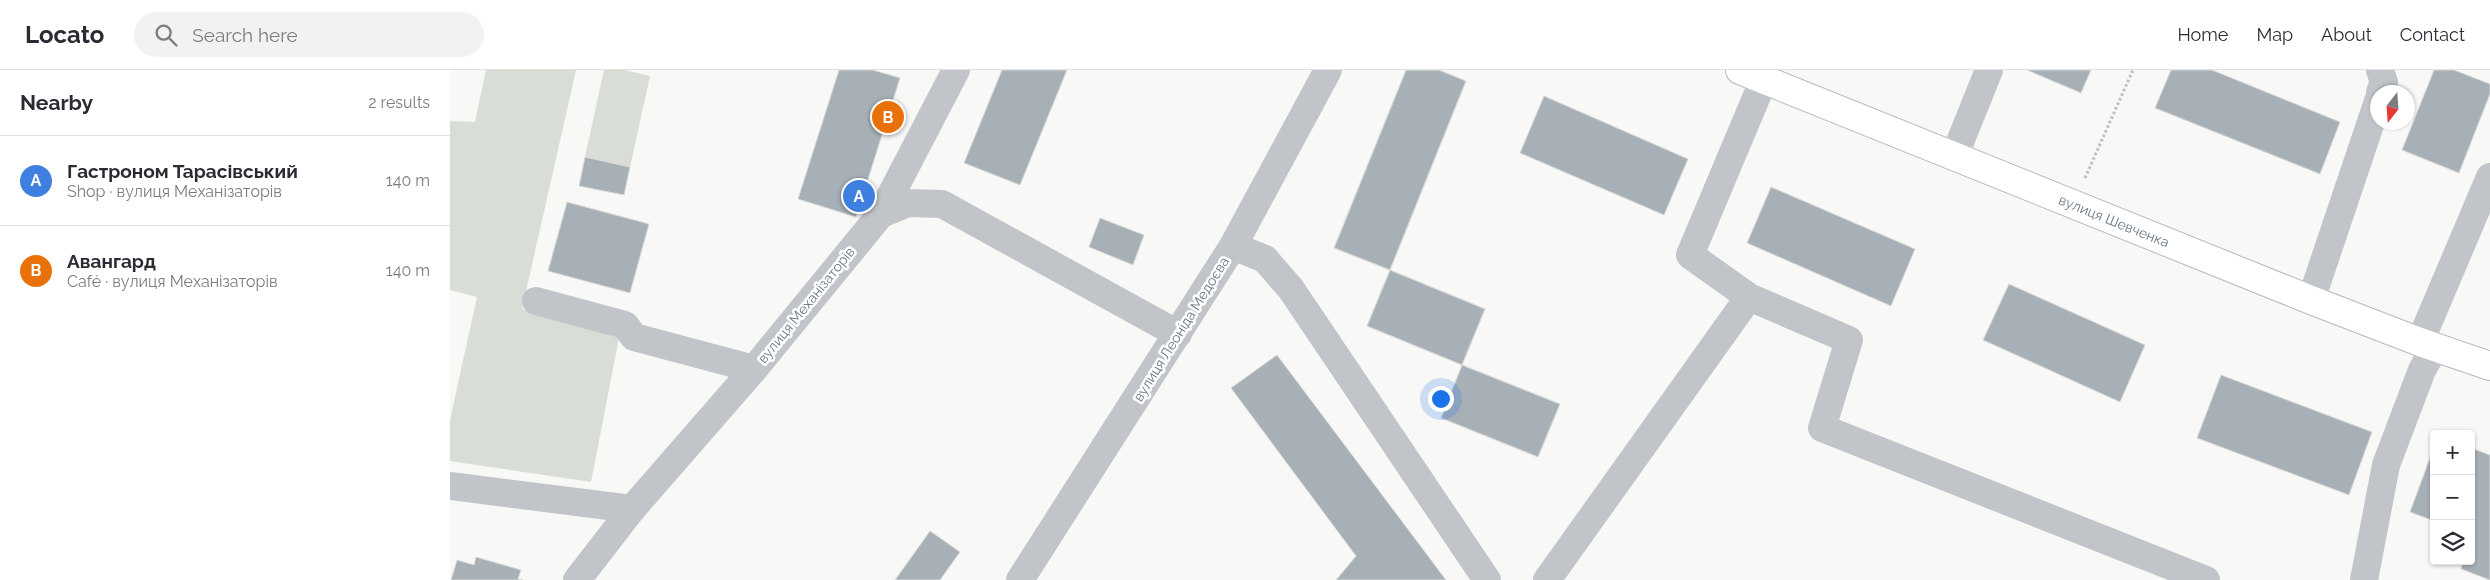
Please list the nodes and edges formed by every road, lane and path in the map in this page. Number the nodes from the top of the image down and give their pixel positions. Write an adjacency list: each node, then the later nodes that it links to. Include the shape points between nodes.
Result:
1 (956, 70): 12 (street)
2 (1328, 70): 13 (street, вулиця Леоніда Медоєва)
3 (1989, 70): 9 (street)
4 (2133, 70): 11 (path)
5 (2380, 70): 7 (street)
6 (1752, 75): 9 (main road, вулиця Шевченка); 14 (street, via 1690,255)
7 (2383, 85)
8 (2370, 126): 15 (street)
9 (1954, 156): 15 (main road, вулиця Шевченка)
10 (2490, 177): 18 (street)
11 (2085, 179)
12 (882, 214): 17 (street, вулиця Механізаторів, via 908,203 942,204); 20 (street, вулиця Механізаторів)
13 (1233, 246): 17 (street, вулиця Леоніда Медоєва); 25 (street, via 1265,260 1291,289)
14 (1750, 297): 26 (street); 27 (street, via 1849,340 1822,428)
15 (2311, 300): 18 (main road, вулиця Шевченка)
16 (536, 301): 20 (street, via 625,325 634,337)
17 (1178, 334): 24 (street, вулиця Леоніда Медоєва)
18 (2427, 345): 19 (main road, вулиця Шевченка); 28 (street, via 2422,370 2386,465)
19 (2490, 366)
20 (754, 369): 22 (street, вулиця Механізаторів)
21 (450, 486): 22 (street)
22 (632, 509): 23 (street, вулиця Механізаторів)
23 (577, 580)
24 (1020, 580)
25 (1487, 580)
26 (1547, 580)
27 (2206, 580)
28 (2364, 580)

